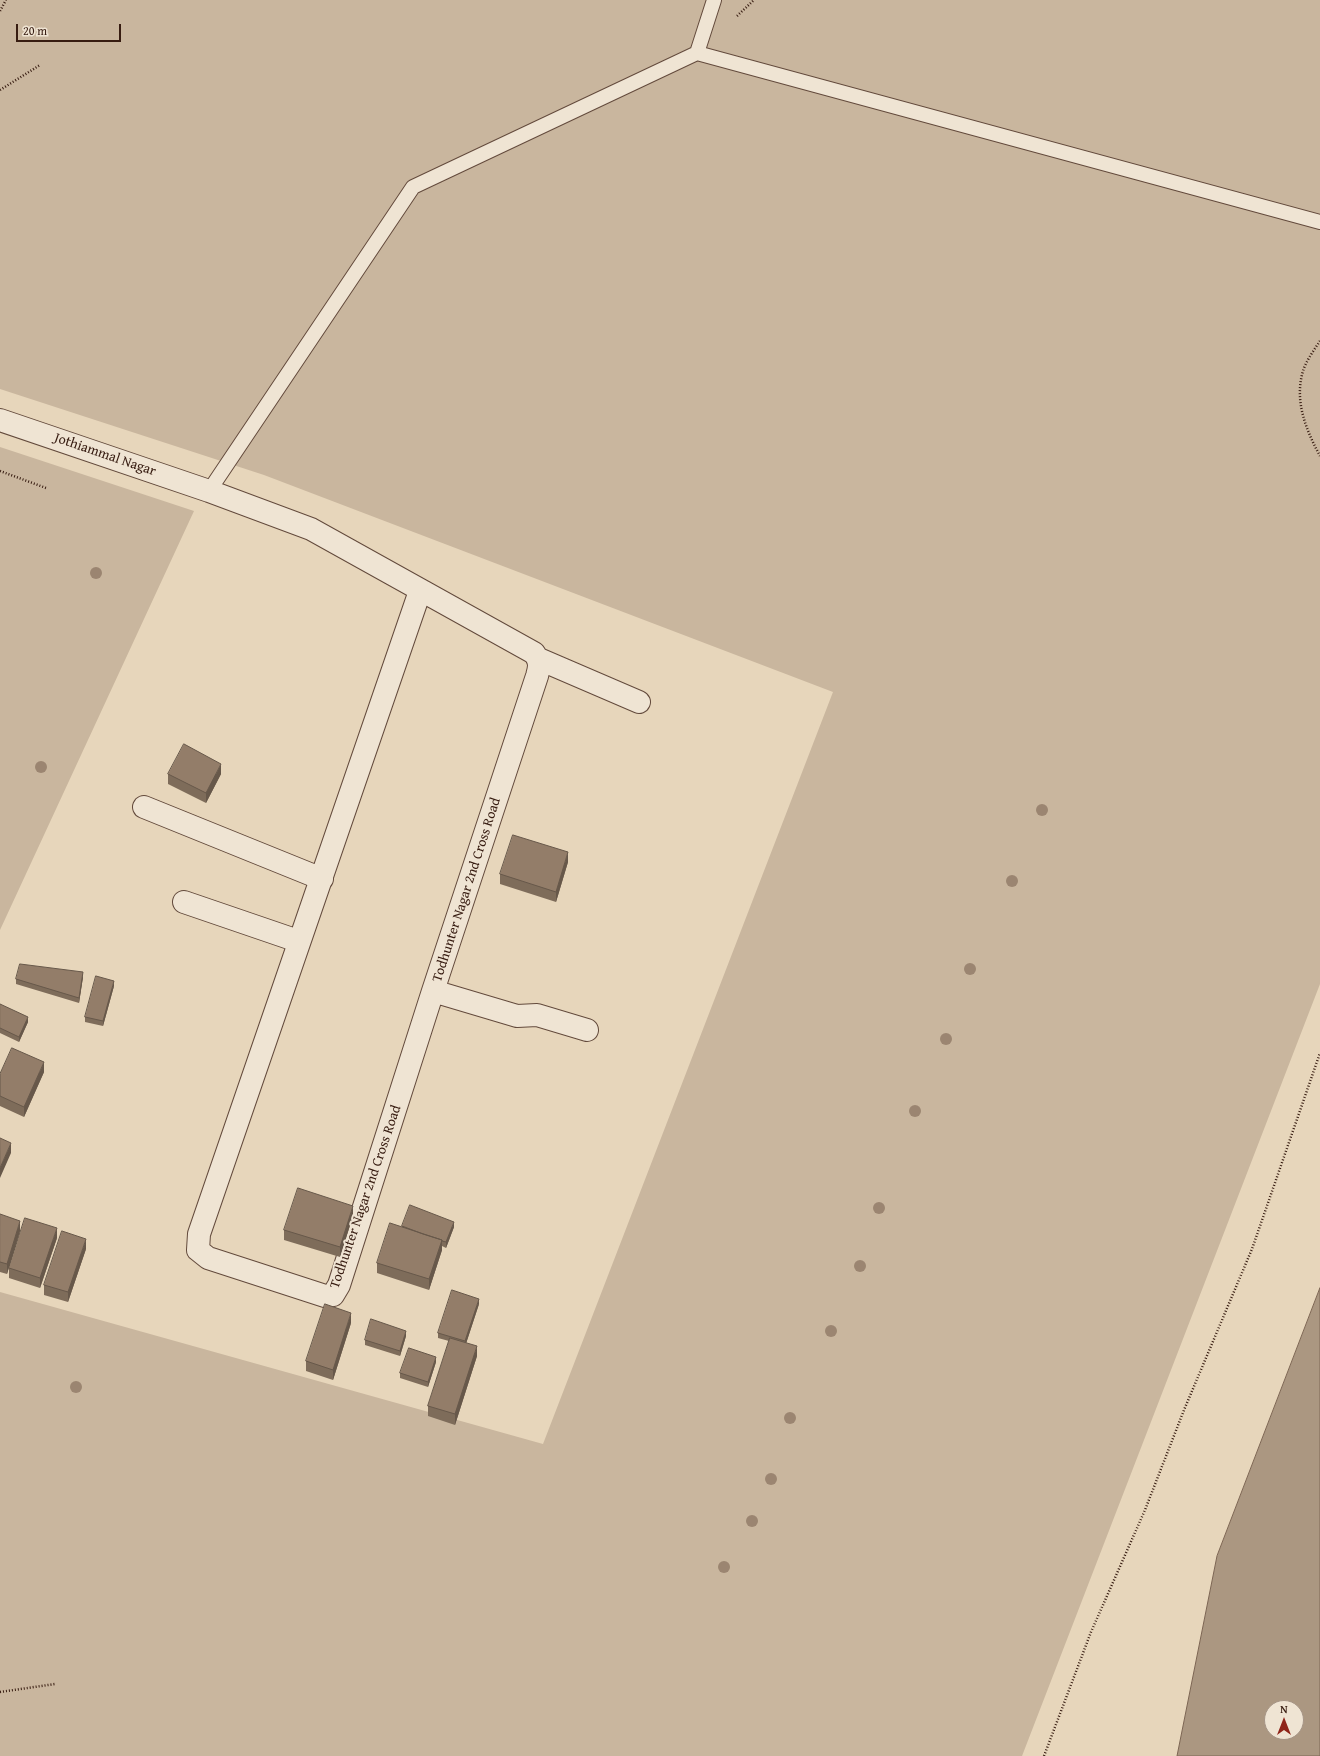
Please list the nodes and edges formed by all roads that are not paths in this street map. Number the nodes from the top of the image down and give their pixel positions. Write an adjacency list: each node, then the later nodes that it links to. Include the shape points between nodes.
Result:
1 (714, 0): 2 (lane)
2 (697, 53): 3 (lane); 5 (lane, via 413,188)
3 (1320, 222)
4 (0, 420): 5 (street, Jothiammal Nagar)
5 (209, 491): 6 (street, via 311,529)
6 (420, 591): 7 (street, via 534,653); 10 (street, Todhunter Nagar 2nd Cross Road)
7 (539, 659): 8 (street); 13 (street, Todhunter Nagar 2nd Cross Road, via 537,676)
8 (638, 702)
9 (144, 808): 10 (street)
10 (322, 878): 12 (street, Todhunter Nagar 2nd Cross Road)
11 (184, 902): 12 (street)
12 (298, 941): 13 (street, Todhunter Nagar 2nd Cross Road, via 199,1234 198,1250 208,1258 325,1296 333,1295 337,1291)
13 (433, 991): 14 (street, via 517,1016 537,1015)
14 (587, 1030)

